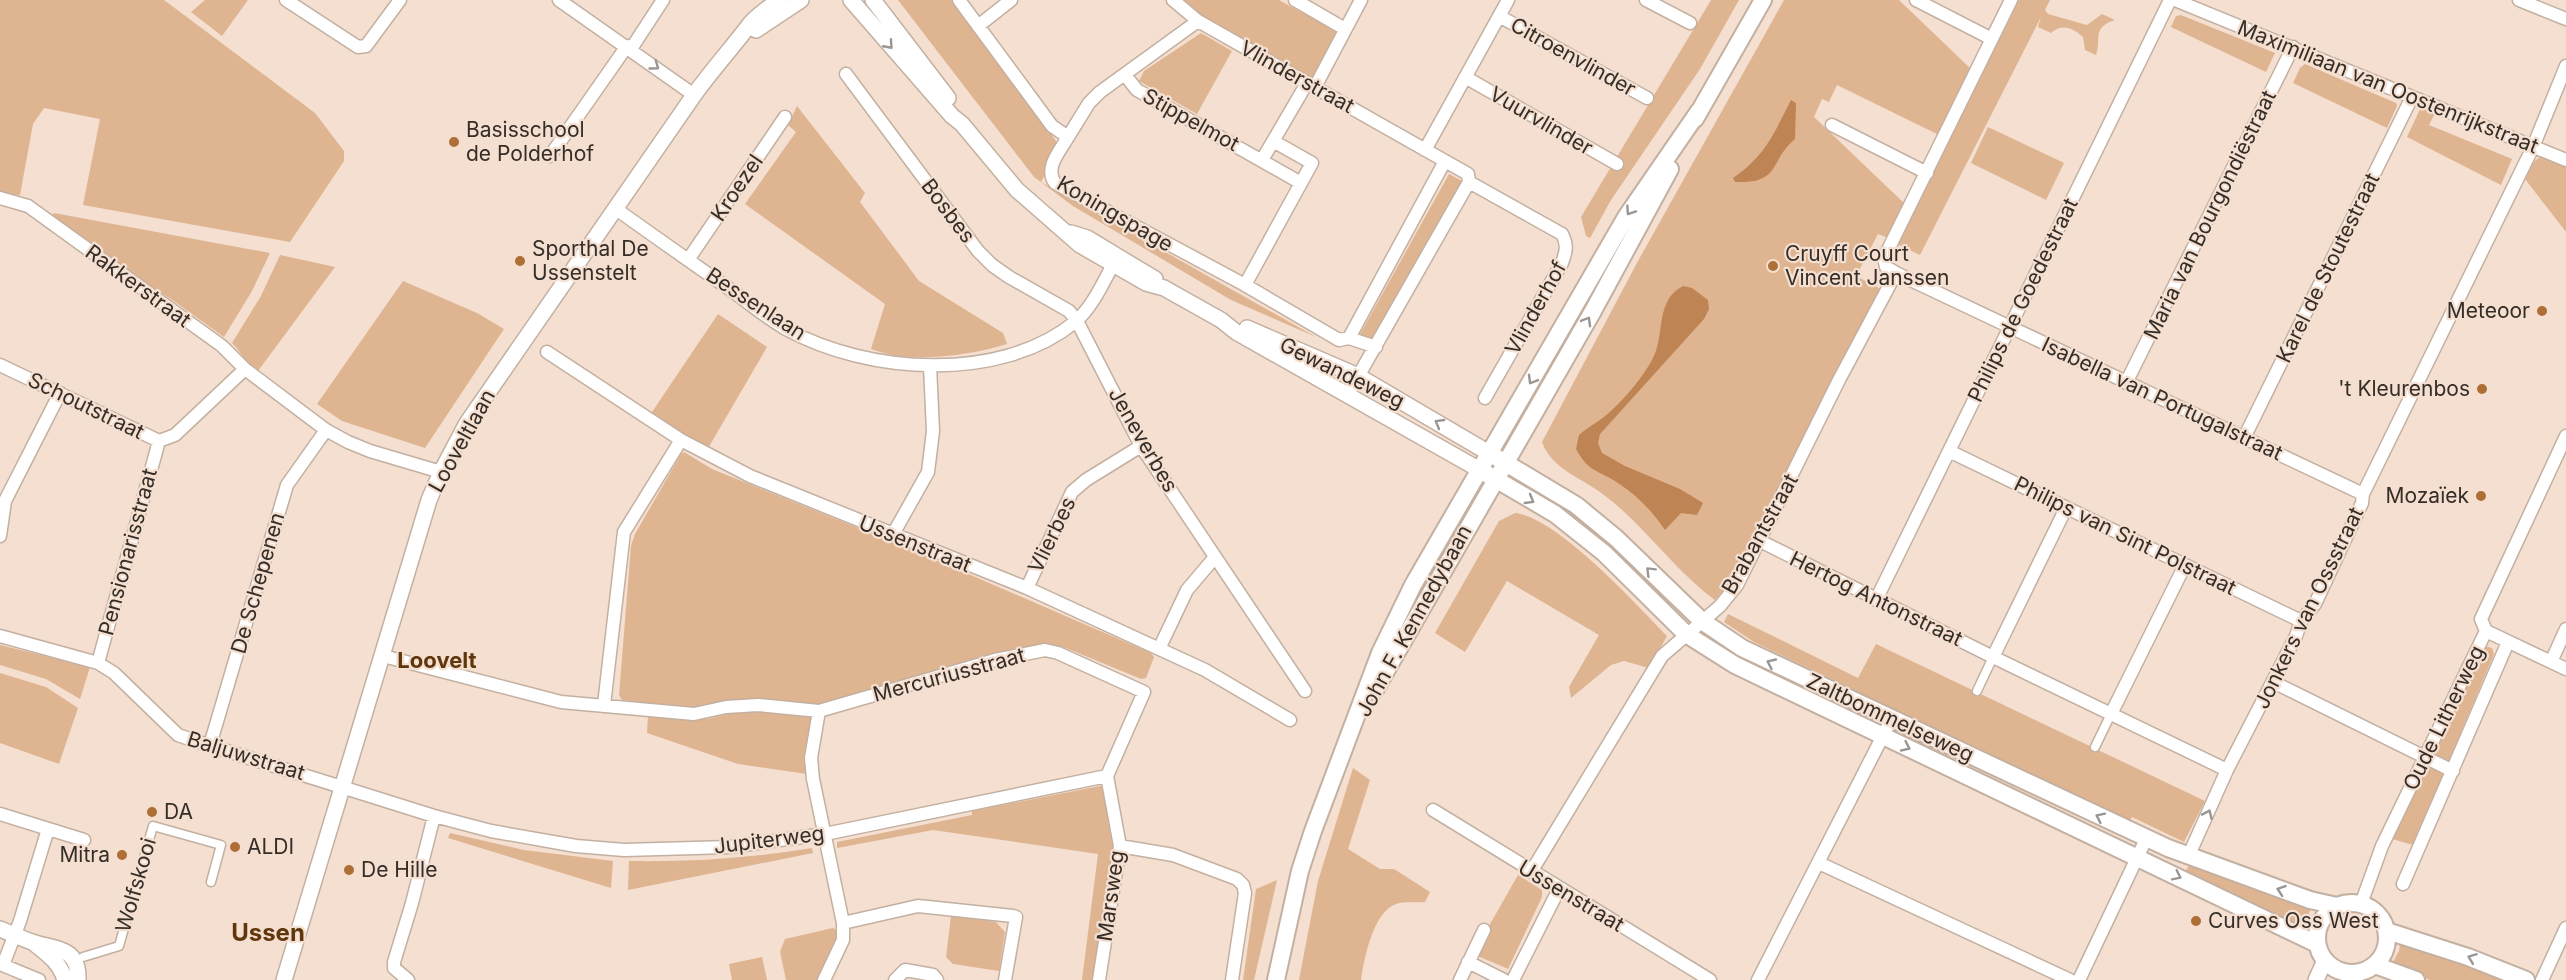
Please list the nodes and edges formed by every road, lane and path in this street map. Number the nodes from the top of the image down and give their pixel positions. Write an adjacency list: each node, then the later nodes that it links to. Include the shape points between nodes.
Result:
1 (286, 0): 2 (street, via 358,47 366,46)
2 (400, 0)
3 (559, 0): 30 (street)
4 (663, 0): 30 (street)
5 (779, 0): 28 (street, Looveltlaan, via 750,23)
6 (801, 0): 28 (street, Looveltlaan)
7 (851, 0): 42 (street, Gewandeweg, one-way to 42)
8 (873, 0): 42 (street, Gewandeweg, via 957,110)
9 (959, 0): 26 (street)
10 (1011, 0): 26 (street)
11 (1173, 0): 24 (street, Vlinderstraat)
12 (1294, 0): 27 (street)
13 (1361, 0): 27 (street, Stippelmot)
14 (1508, 0): 22 (street)
15 (1646, 0): 25 (street)
16 (1763, 0): 40 (main road, John F. Kennedybaan)
17 (1916, 0): 29 (street)
18 (2011, 0): 29 (street)
19 (2170, 0): 64 (street, Philips de Goedestraat)
20 (2175, 0): 31 (street, Maximiliaan van Oostenrijkstraat)
21 (2519, 0): 23 (street)
22 (1499, 16): 35 (street); 39 (street, Citroenvlinder)
23 (2566, 19)
24 (1198, 21): 34 (street, Stippelmot); 36 (street, Vlinderstraat)
25 (1690, 23)
26 (978, 26): 44 (street, via 1052,126)
27 (1345, 29): 36 (street, Stippelmot)
28 (745, 33): 37 (street, Looveltlaan)
29 (1992, 39): 53 (street)
30 (629, 47): 37 (street, one-way to 37); 48 (street)
31 (2293, 47): 38 (street, Maximiliaan van Oostenrijkstraat); 72 (street, Maria van Bourgondiëstraat)
32 (2566, 66): 46 (street, Jonkers van Ossstraat)
33 (846, 74): 63 (street, Bosbes, via 978,251 992,265 1069,311)
34 (1125, 75): 44 (street, Stippelmot, via 1089,103); 49 (street, Stippelmot, via 1137,90)
35 (1465, 78): 47 (street); 52 (street, Vuurvlinder)
36 (1311, 85): 45 (street, Stippelmot); 47 (street, Vlinderstraat)
37 (694, 95): 57 (street, Looveltlaan)
38 (2412, 97): 46 (street, Maximiliaan van Oostenrijkstraat); 78 (street, Karel de Stoutestraat)
39 (1647, 98)
40 (1699, 111): 83 (main road, John F. Kennedybaan, one-way to 83, via 1626,217); 84 (main road, John F. Kennedybaan, one-way to 40, via 1642,223)
41 (785, 117): 58 (street, Kroezel)
42 (962, 124): 59 (street, Gewandeweg, via 1017,190 1091,254)
43 (1832, 125): 53 (street)
44 (1068, 137): 61 (street, Koningspage, via 1050,169 1055,183)
45 (1273, 141): 49 (street, Stippelmot); 55 (street, Stippelmot, via 1312,163)
46 (2533, 147): 50 (street, Maximiliaan van Oostenrijkstraat); 88 (street, Jonkers van Ossstraat)
47 (1425, 150): 51 (street, Vlinderhof)
48 (550, 156)
49 (1262, 160): 55 (street, Stippelmot)
50 (2566, 160)
51 (1445, 161): 54 (street, Vlinderhof, via 1468,174); 65 (street)
52 (1617, 164)
53 (1927, 173): 60 (street, via 1884,258 1886,267)
54 (1469, 182): 66 (street); 75 (street, Vlinderhof, via 1562,234 1567,242 1562,263)
55 (1301, 183): 61 (street, Stippelmot)
56 (0, 198): 70 (street, Rakkerstraat, via 28,207 222,346)
57 (616, 209): 58 (street, Bessenlaan); 86 (street, Looveltlaan, via 467,423)
58 (688, 260): 69 (street, Bessenlaan, via 785,328 828,347 865,358)
59 (1115, 261): 62 (street, Gewandeweg, via 1146,284 1164,288); 63 (street, Bessenlaan)
60 (1896, 273): 64 (street, Isabella van Portugalstraat); 92 (street, Brabantstraat)
61 (1245, 285): 65 (street, Koningspage, via 1339,340)
62 (1221, 320): 71 (street, Gewandeweg); 74 (street, Gewandeweg)
63 (1077, 321): 69 (street, Bessenlaan, via 1043,343 1009,355); 81 (street, Jeneverbes)
64 (2010, 327): 72 (street, Isabella van Portugalstraat); 82 (street, Philips de Goedestraat)
65 (1349, 338): 66 (street, Koningspage)
66 (1376, 347): 71 (street)
67 (548, 352): 79 (street, Ussenstraat)
68 (0, 365): 73 (street, Schoutstraat)
69 (930, 366): 90 (street, via 933,431 928,472)
70 (245, 369): 76 (street); 80 (street, Schoutstraat, via 175,435)
71 (1358, 376): 74 (street); 83 (street, Gewandeweg, one-way to 71)
72 (2126, 383): 78 (street, Isabella van Portugalstraat)
73 (60, 393): 80 (street, Schoutstraat); 91 (street, via 5,501)
74 (1348, 394): 85 (street, Gewandeweg)
75 (1485, 398)
76 (326, 430): 86 (street, via 370,451); 120 (street, De Schepenen, via 287,485)
77 (2566, 436): 100 (street, Oude Litherweg, via 2481,620)
78 (2244, 438): 88 (street, Isabella van Portugalstraat)
79 (681, 440): 90 (street, Ussenstraat, via 750,477); 113 (street, via 624,531)
80 (159, 441): 108 (street, Pensionarisstraat)
81 (1142, 446): 93 (street, Jeneverbes); 95 (street, Vlierbes, via 1072,492)
82 (1949, 451): 89 (street, Philips van Sint Polstraat); 96 (street, Philips de Goedestraat)
83 (1489, 453): 84 (main road, Zaltbommelseweg); 85 (main road, John F. Kennedybaan)
84 (1505, 462): 87 (main road, John F. Kennedybaan); 97 (main road, Zaltbommelseweg, one-way to 84, via 1617,538 1576,505)
85 (1480, 470): 87 (main road, Zaltbommelseweg); 118 (main road, John F. Kennedybaan, via 1380,654)
86 (441, 472): 105 (street, Looveltlaan, via 429,500)
87 (1495, 479): 101 (main road, Zaltbommelseweg, one-way to 101, via 1555,514 1604,553); 118 (main road, John F. Kennedybaan)
88 (2363, 494): 98 (street, Jonkers van Ossstraat, via 2315,604)
89 (2066, 508): 94 (street, Philips van Sint Polstraat); 106 (street)
90 (892, 536): 95 (street, Ussenstraat)
91 (0, 537)
92 (1760, 541): 96 (street, Hertog Antonstraat); 97 (street, Brabantstraat, via 1737,585)
93 (1215, 557): 104 (street, via 1187,590); 111 (street, Jeneverbes)
94 (2185, 565): 98 (street, Philips van Sint Polstraat); 115 (street)
95 (1027, 588): 104 (street, Ussenstraat)
96 (1876, 600): 106 (street, Hertog Antonstraat)
97 (1702, 621): 101 (street, Brabantstraat); 116 (main road, Zaltbommelseweg, one-way to 97, via 1765,661)
98 (2301, 621): 110 (street, Jonkers van Ossstraat)
99 (2566, 629): 107 (street)
100 (2486, 631): 103 (street); 122 (street, Oude Litherweg)
101 (1686, 634): 119 (main road, Zaltbommelseweg, via 1735,665); 138 (street, Brabantstraat, via 1651,671)
102 (0, 636): 108 (street, Baljuwstraat)
103 (2508, 642): 107 (street); 124 (street, Oude Litherweg)
104 (1159, 649): 117 (street, Ussenstraat, via 1205,670)
105 (383, 656): 113 (street, Mercuriusstraat, via 561,702); 126 (street, Looveltlaan)
106 (1993, 657): 112 (street); 115 (street, Hertog Antonstraat)
107 (2551, 662): 109 (street)
108 (98, 663): 120 (street, Baljuwstraat, via 114,673 178,735)
109 (2566, 669)
110 (2273, 682): 122 (street); 123 (street, Jonkers van Ossstraat)
111 (1305, 691)
112 (1977, 691)
113 (604, 705): 114 (street, Mercuriusstraat, via 693,714 758,705)
114 (819, 711): 125 (street, Mercuriusstraat, via 995,660 1045,650 1143,692); 131 (street, via 811,758)
115 (2111, 714): 121 (street); 123 (street, Hertog Antonstraat)
116 (1892, 718): 119 (street); 132 (main road, Zaltbommelseweg, one-way to 116)
117 (1290, 720)
118 (1351, 735): 169 (main road, via 1300,871)
119 (1883, 736): 135 (main road, Zaltbommelseweg, one-way to 135); 137 (street)
120 (210, 746): 126 (street, Baljuwstraat)
121 (2095, 747)
122 (2425, 757): 124 (street); 142 (street, Oude Litherweg, via 2382,846)
123 (2227, 770): 136 (street, Jonkers van Ossstraat, one-way to 123)
124 (2452, 771): 140 (street, Oude Litherweg)
125 (1107, 776): 131 (street, Jupiterweg); 134 (street, Marsweg)
126 (342, 786): 129 (street, Jupiterweg); 161 (street, Looveltlaan)
127 (1433, 810): 138 (street, Ussenstraat)
128 (0, 814): 130 (street)
129 (434, 816): 131 (street, Jupiterweg, via 525,838 624,850 729,847); 162 (street, via 394,962 394,968)
130 (48, 829): 133 (street); 149 (street)
131 (825, 834): 144 (street)
132 (2146, 839): 135 (street); 136 (main road, Zaltbommelseweg)
133 (84, 840)
134 (1120, 846): 167 (street, Marsweg); 168 (street, via 1173,855 1237,879 1243,885)
135 (2138, 857): 151 (main road, Zaltbommelseweg, one-way to 151); 176 (street)
136 (2188, 857): 143 (main road, Zaltbommelseweg, one-way to 136)
137 (1819, 863): 174 (street); 175 (street)
138 (1531, 872): 141 (street, Ussenstraat)
139 (211, 882): 152 (street, Wolfskooi, via 221,844 153,826 119,946)
140 (2403, 884)
141 (1559, 889): 172 (street); 173 (street, Ussenstraat)
142 (2361, 904): 143 (main road); 148 (main road, via 2379,915)
143 (2337, 906): 151 (main road, via 2321,921)
144 (843, 923): 163 (street, via 843,940); 166 (street, via 918,906 1016,917)
145 (2566, 928): 180 (street)
146 (0, 929): 149 (street)
147 (1484, 930): 154 (street)
148 (2386, 931): 156 (main road, via 2386,947); 179 (main road, one-way to 148)
149 (12, 942): 150 (street); 155 (street)
150 (33, 943): 159 (street, via 62,968); 160 (street, via 65,951 75,962)
151 (2317, 944): 153 (main road)
152 (83, 957)
153 (2325, 960): 157 (main road); 177 (street)
154 (1468, 962): 170 (street); 171 (street)
155 (1, 964): 158 (street)
156 (2375, 965): 157 (main road); 178 (main road)
157 (2351, 977)
158 (39, 980)
159 (65, 980)
160 (78, 980)
161 (284, 980)
162 (408, 980)
163 (824, 980)
164 (895, 980): 165 (street, via 905,970 933,975)
165 (937, 980)
166 (1005, 980)
167 (1099, 980)
168 (1232, 980)
169 (1276, 980)
170 (1460, 980)
171 (1504, 980)
172 (1513, 980)
173 (1710, 980)
174 (1758, 980)
175 (2070, 980)
176 (2079, 980)
177 (2316, 980)
178 (2416, 980)
179 (2526, 980)
180 (2542, 980)

